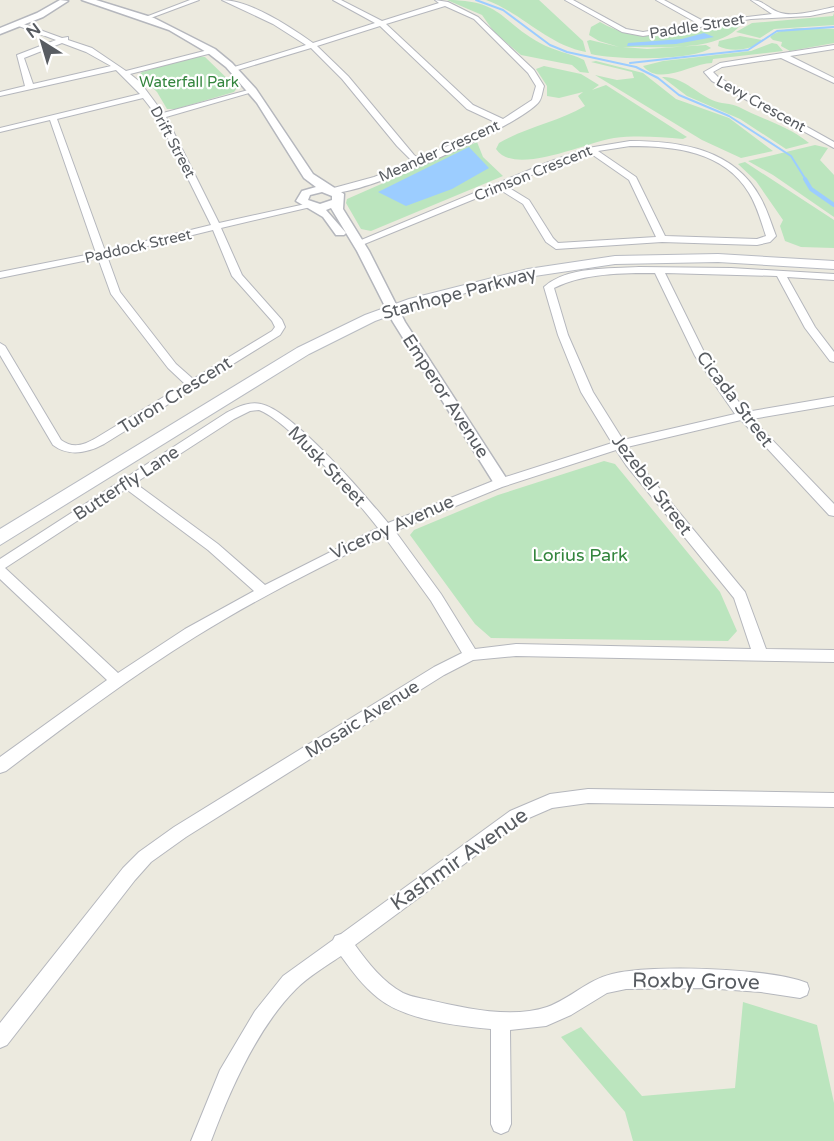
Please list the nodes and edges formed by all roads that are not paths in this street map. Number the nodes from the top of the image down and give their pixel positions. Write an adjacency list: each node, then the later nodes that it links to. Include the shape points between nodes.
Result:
1 (86, 0): 12 (street)
2 (196, 0): 12 (street)
3 (225, 0): 18 (street, via 265,17)
4 (336, 0): 14 (street)
5 (568, 0): 15 (street, Paddle Street, via 633,33 653,34)
6 (659, 0): 15 (street)
7 (754, 0): 11 (street)
8 (70, 1): 13 (street)
9 (442, 2): 14 (street); 32 (street, Meander Crescent, via 476,18 531,72 540,86 540,94 531,106)
10 (834, 9): 11 (street, Paddle Street)
11 (781, 16): 15 (street, Paddle Street)
12 (146, 18): 20 (street)
13 (18, 24): 16 (street); 17 (street, Drift Street)
14 (382, 24): 18 (street); 32 (street, via 470,107)
15 (705, 25)
16 (0, 31)
17 (65, 39): 22 (street, Drift Street); 26 (street, via 20,57)
18 (313, 46): 23 (street); 36 (street, via 411,158)
19 (834, 47): 21 (street, Levy Crescent)
20 (209, 51): 23 (street); 24 (street)
21 (782, 55): 25 (street); 34 (street, Levy Crescent, via 716,66 709,74)
22 (118, 67): 24 (street, Drift Street); 26 (street)
23 (234, 70): 27 (street)
24 (126, 73): 29 (street, Drift Street)
25 (834, 81)
26 (30, 88): 28 (street)
27 (252, 91): 30 (street); 37 (street)
28 (0, 94)
29 (146, 95): 30 (street, Drift Street); 31 (street)
30 (161, 116): 41 (street, Drift Street)
31 (53, 118): 33 (street); 44 (street)
32 (502, 122): 36 (street, Meander Crescent)
33 (0, 130)
34 (834, 145)
35 (591, 150): 38 (street, Crimson Crescent); 42 (street, via 633,179); 42 (street, Crimson Crescent, via 621,143 649,143 684,147 716,158 751,188 771,236 767,240)
36 (419, 162): 39 (street, Meander Crescent)
37 (308, 176): 39 (street); 40 (street)
38 (498, 185): 42 (street, via 526,202 556,246); 43 (street, Crimson Crescent)
39 (334, 196): 40 (street); 40 (street, via 312,190); 43 (street, Emperor Avenue, via 337,209)
40 (307, 202): 41 (street, Paddock Street); 50 (street, via 332,221 355,258)
41 (216, 228): 44 (street, Paddock Street); 55 (street, Turon Crescent, via 237,276 277,320 279,329)
42 (662, 239)
43 (359, 243): 50 (street, Emperor Avenue)
44 (103, 254): 49 (street, Paddock Street); 55 (street, via 116,292 171,366)
45 (834, 258): 52 (main road, Stanhope Parkway, via 704,250 598,255 496,271)
46 (834, 266): 52 (main road, Stanhope Parkway, via 718,258 615,260 528,273)
47 (659, 270): 48 (street); 58 (street, Cicada Street, via 698,351); 59 (street, Jezebel Street, via 559,280 549,290 587,392)
48 (780, 273): 51 (street); 54 (street, via 810,328)
49 (0, 275)
50 (374, 275): 52 (street, Emperor Avenue)
51 (834, 277)
52 (389, 305): 60 (street, Emperor Avenue); 63 (main road, Stanhope Parkway, via 297,339); 65 (main road, Stanhope Parkway, via 294,356)
53 (0, 346): 55 (street, Turon Crescent, via 57,442 68,449 93,445)
54 (834, 360)
55 (192, 384)
56 (834, 401): 58 (street, Viceroy Avenue)
57 (255, 406): 61 (street, Butterfly Lane, via 234,414); 64 (street, Musk Street, via 270,410 295,431)
58 (742, 415): 59 (street, Viceroy Avenue); 62 (street, Cicada Street)
59 (618, 443): 60 (street, Viceroy Avenue); 69 (street, Jezebel Street, via 645,482 740,596)
60 (500, 482): 64 (street, Viceroy Avenue)
61 (126, 483): 66 (street, Butterfly Lane); 68 (street, via 206,542)
62 (834, 512)
63 (0, 524)
64 (385, 527): 68 (street, Viceroy Avenue); 70 (street, Musk Street, via 438,600)
65 (0, 538)
66 (0, 565)
67 (0, 571): 72 (street)
68 (262, 591): 72 (street, Viceroy Avenue)
69 (760, 654): 70 (street, Mosaic Avenue, via 516,650); 71 (street, Mosaic Avenue)
70 (471, 655): 78 (street, Mosaic Avenue, via 419,683 145,857)
71 (834, 656)
72 (118, 682): 73 (street, Viceroy Avenue)
73 (0, 766)
74 (834, 800): 75 (street, Kashmir Avenue, via 588,796 550,801 516,816)
75 (341, 942): 77 (street, Roxby Grove, via 392,998 405,1004); 80 (street, Kashmir Avenue, via 306,968 276,998 221,1086)
76 (800, 989): 77 (street, Roxby Grove, via 768,982 622,980 549,1016)
77 (501, 1022): 79 (street)
78 (0, 1038)
79 (501, 1124)
80 (201, 1141)

